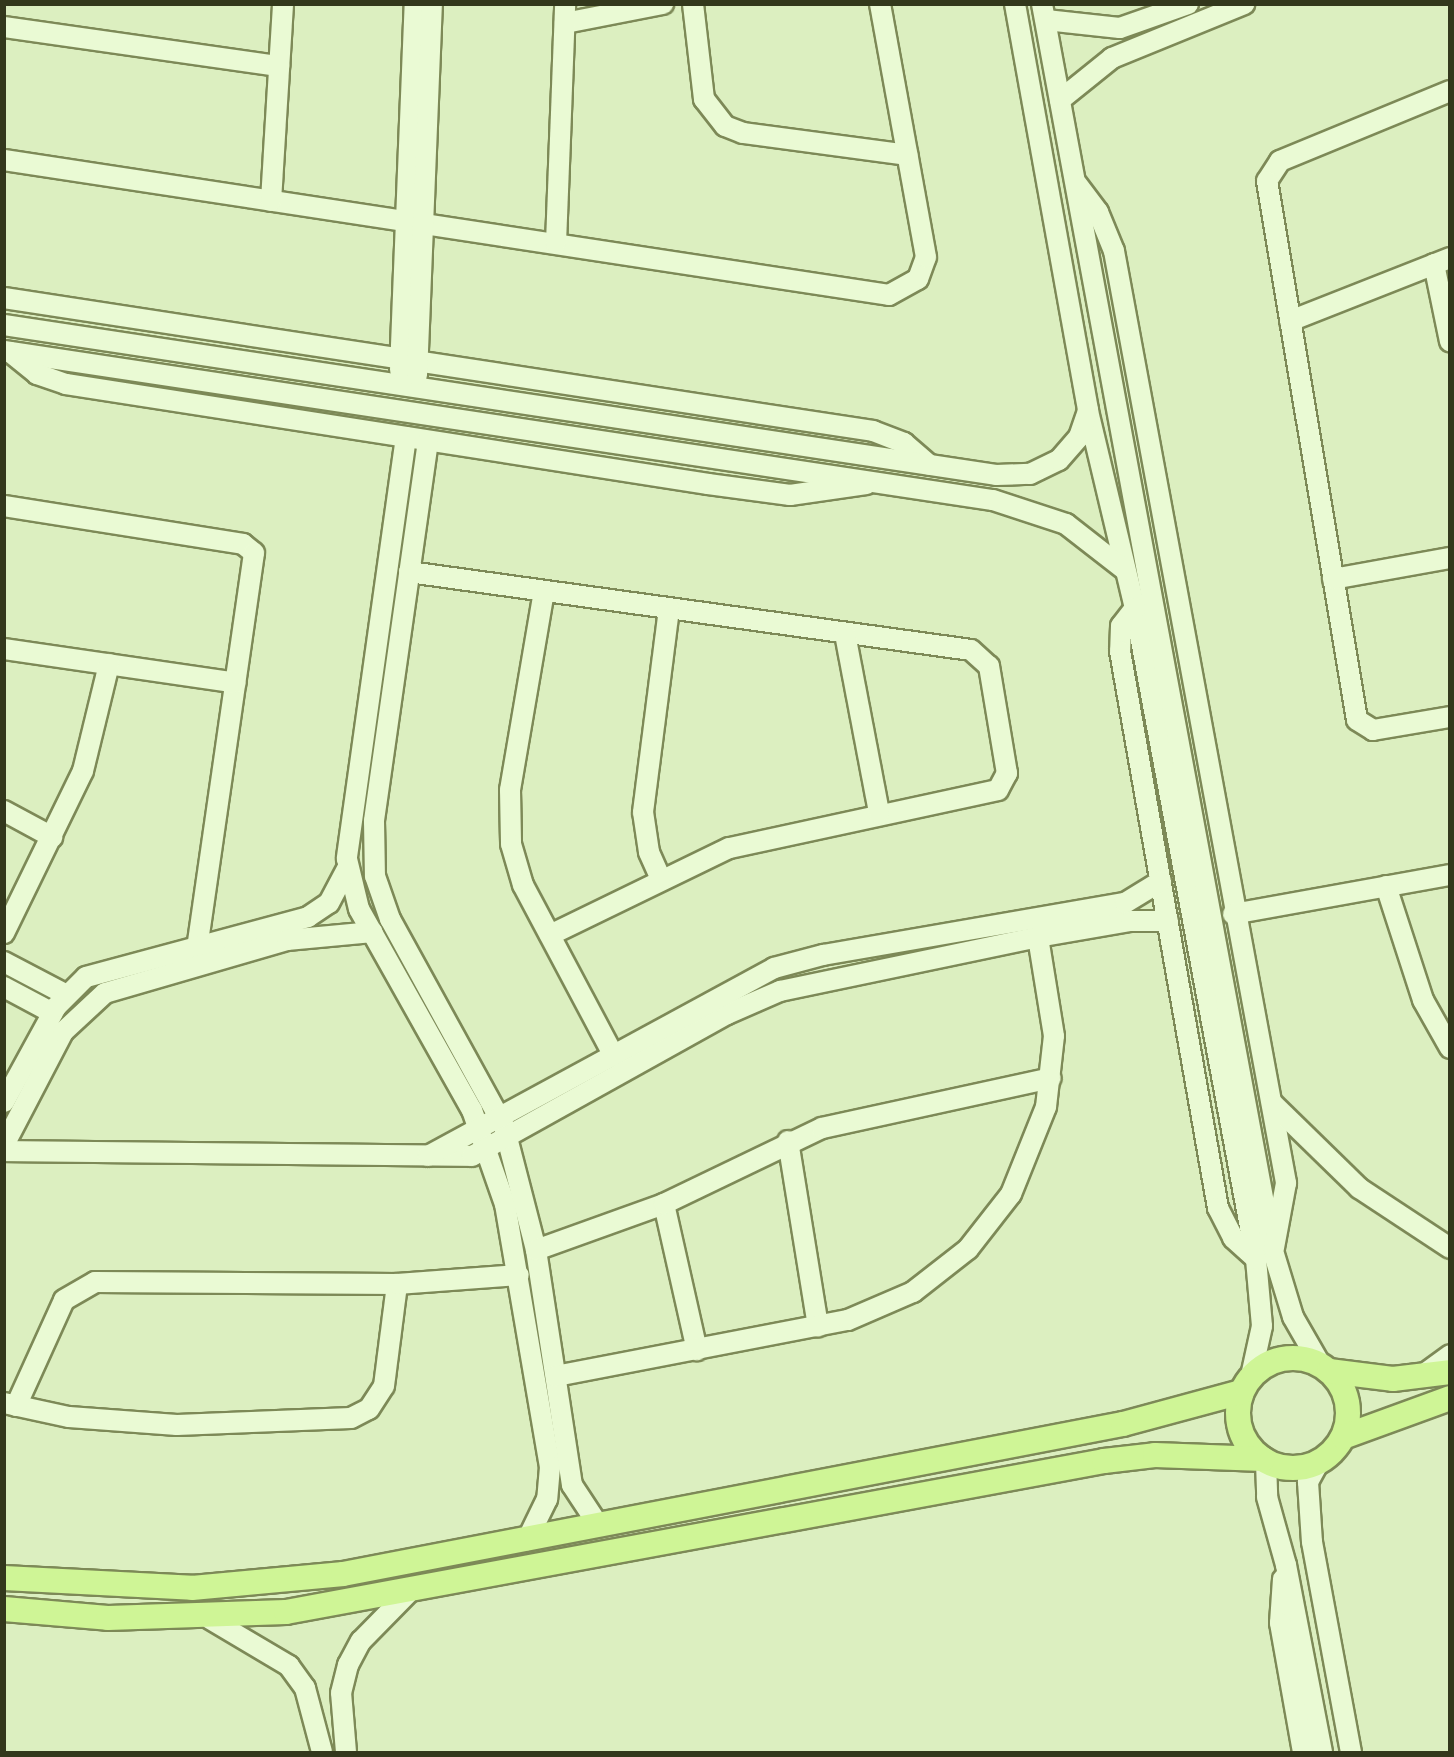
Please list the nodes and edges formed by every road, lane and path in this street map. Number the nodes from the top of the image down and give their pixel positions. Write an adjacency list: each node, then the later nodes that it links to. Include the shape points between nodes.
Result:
1 (283, 4): 13 (street)
2 (415, 4): 20 (street)
3 (432, 4): 20 (street)
4 (663, 4): 11 (street)
5 (693, 4): 16 (street, via 704,99 725,126 742,133)
6 (880, 4): 16 (street)
7 (1015, 4): 30 (street)
8 (1188, 4): 10 (street, via 1120,28)
9 (1244, 4): 15 (street, via 1119,55)
10 (1044, 12): 15 (street)
11 (565, 14): 21 (street)
12 (4, 27): 13 (street)
13 (279, 66): 19 (street)
14 (1449, 91): 24 (street, via 1274,167 1267,181)
15 (1060, 100): 18 (street)
16 (908, 155): 21 (street, via 926,257 918,279 900,292)
17 (4, 160): 19 (street)
18 (1074, 180): 56 (street, via 1098,212 1114,251); 82 (street)
19 (271, 201): 20 (street)
20 (415, 222): 21 (street); 28 (street)
21 (556, 243)
22 (1442, 261): 24 (street); 26 (street)
23 (4, 298): 28 (street)
24 (1290, 321): 39 (street)
25 (4, 325): 29 (street)
26 (1449, 341)
27 (7, 351): 31 (street, via 37,374 66,384); 34 (street)
28 (409, 360): 29 (street); 33 (street, via 873,431 904,443)
29 (408, 385): 33 (street)
30 (1088, 411): 33 (street, via 1071,448 1029,474); 37 (street)
31 (406, 437): 32 (street); 51 (street)
32 (428, 441): 34 (street, via 781,495 827,493); 38 (street)
33 (929, 465)
34 (877, 481): 37 (street, via 1042,513 1088,537)
35 (4, 506): 46 (street, via 248,546 254,564)
36 (1449, 558): 39 (street)
37 (1126, 571): 41 (street)
38 (409, 572): 40 (street); 72 (street, via 372,830 375,876 390,919)
39 (1333, 579): 47 (street, via 1358,720 1373,730)
40 (544, 591): 42 (street); 60 (street, via 508,807 513,855)
41 (1135, 608): 54 (street, via 1121,626 1120,651); 82 (street)
42 (669, 609): 43 (street); 53 (street, via 643,812 647,845)
43 (845, 634): 49 (street); 49 (street, via 976,651 991,674 1007,773 1002,786)
44 (4, 649): 45 (street)
45 (109, 664): 46 (street); 50 (street, via 83,771)
46 (236, 683): 62 (street)
47 (1449, 717)
48 (4, 812): 50 (street)
49 (879, 813): 53 (street, via 729,848)
50 (52, 837): 59 (street)
51 (348, 867): 58 (street, via 354,895); 62 (street, via 334,896 316,914)
52 (1449, 875): 55 (street)
53 (660, 877): 60 (street)
54 (1161, 881): 57 (street); 68 (street, via 1125,903 823,955 774,968)
55 (1386, 886): 56 (street); 67 (street, via 1422,1000)
56 (1233, 914): 71 (street)
57 (1168, 921): 61 (street, via 1131,921); 82 (street, via 1218,1208 1233,1238)
58 (373, 932): 73 (street); 75 (street, via 287,940 105,993 63,1032)
59 (4, 933)
60 (550, 934): 68 (street)
61 (1038, 938): 69 (street, via 1053,1031); 72 (street, via 817,980 761,997)
62 (198, 944): 65 (street, via 99,971)
63 (4, 962): 65 (street)
64 (4, 987): 66 (street)
65 (65, 994): 66 (street)
66 (52, 1013): 70 (street)
67 (1449, 1048)
68 (614, 1056): 72 (street)
69 (1051, 1078): 74 (street, via 870,1114); 85 (street, via 1027,1162 1011,1194 968,1249 913,1292 882,1308)
70 (4, 1102)
71 (1272, 1103): 80 (street, via 1359,1188); 82 (street, via 1286,1183)
72 (504, 1127): 73 (street); 76 (street); 81 (street)
73 (480, 1129): 76 (street); 78 (street)
74 (788, 1141): 79 (street); 85 (street)
75 (4, 1145)
76 (488, 1149): 78 (street, via 472,1156); 83 (street)
77 (4, 1151): 78 (street)
78 (423, 1159)
79 (664, 1204): 81 (street); 86 (street)
80 (1449, 1248)
81 (536, 1250): 90 (street)
82 (1265, 1255): 88 (street, via 1293,1317); 92 (street, via 1262,1326)
83 (519, 1275): 84 (street); 99 (street, via 550,1467 547,1499)
84 (397, 1284): 94 (street, via 86,1284 64,1300); 94 (street, via 384,1386 369,1409 351,1418 177,1425 69,1417)
85 (818, 1327): 86 (street)
86 (697, 1350): 90 (street)
87 (1449, 1355): 91 (street)
88 (1324, 1367): 91 (main road, via 1365,1378); 92 (main road, via 1276,1360); 95 (main road, via 1346,1394)
89 (1449, 1372): 91 (main road)
90 (556, 1376): 98 (street, via 572,1485)
91 (1420, 1377)
92 (1246, 1384): 96 (main road, via 1240,1430); 98 (main road, via 1123,1425)
93 (1447, 1400): 95 (main road)
94 (10, 1405)
95 (1343, 1437): 97 (main road)
96 (1265, 1460): 97 (main road, via 1293,1468); 100 (street, via 1267,1497); 102 (main road, via 1155,1455 1104,1461)
97 (1319, 1462): 109 (street, via 1308,1482 1312,1542)
98 (599, 1526): 99 (main road)
99 (527, 1540): 101 (main road, via 343,1574 241,1586 144,1587)
100 (1286, 1565): 107 (street, via 1280,1623); 108 (street)
101 (4, 1578)
102 (408, 1593): 104 (main road); 106 (street, via 361,1641 348,1665 341,1693)
103 (4, 1609): 104 (main road, via 108,1618)
104 (210, 1619): 105 (street, via 289,1666 305,1688)
105 (322, 1752)
106 (346, 1752)
107 (1303, 1752)
108 (1322, 1752)
109 (1351, 1752)

